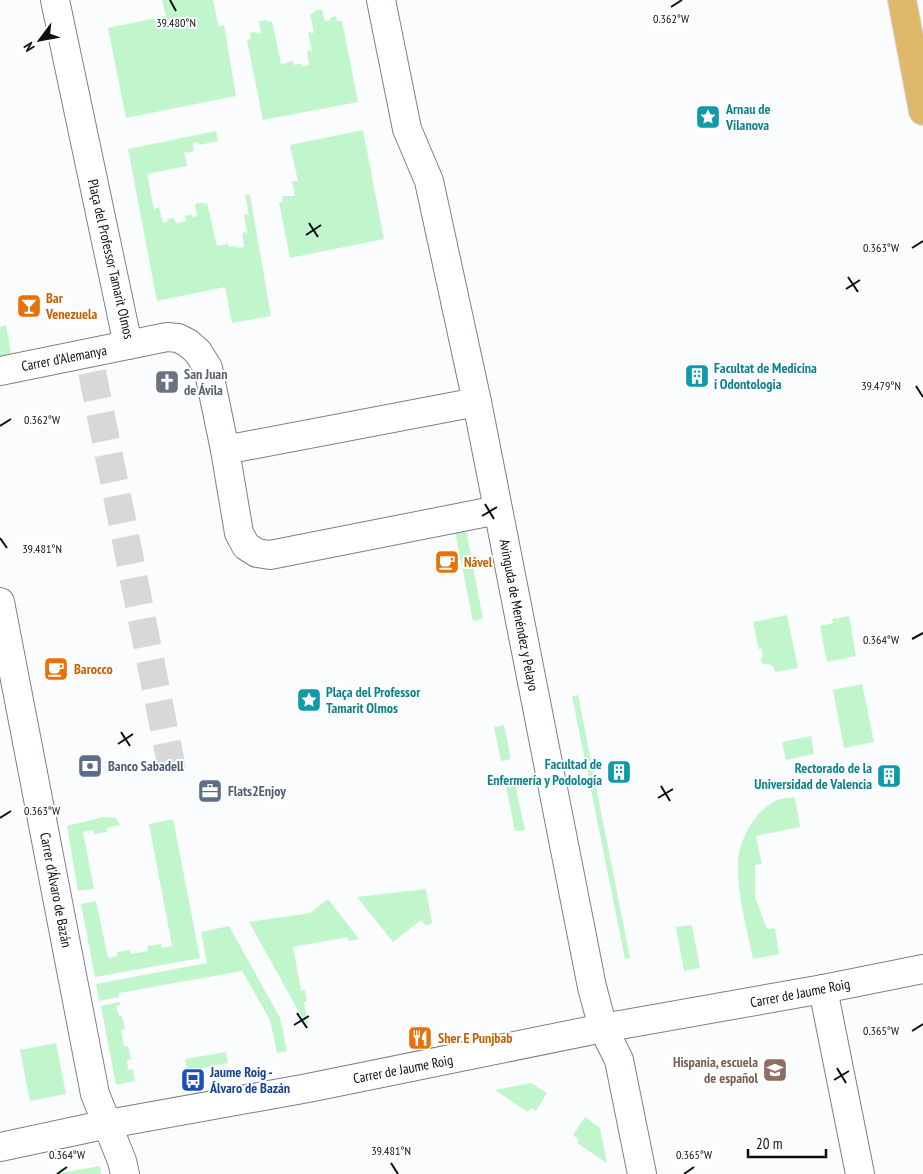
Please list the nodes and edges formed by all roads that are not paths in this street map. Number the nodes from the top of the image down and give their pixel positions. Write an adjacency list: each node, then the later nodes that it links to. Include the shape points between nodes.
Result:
1 (55, 0): 5 (street, Plaça del Professor Tamarit Olmos)
2 (380, 0): 7 (street, Avinguda de Menéndez y Pelayo, via 407,130 429,181)
3 (902, 0): 4 (main road)
4 (923, 111)
5 (128, 345): 6 (street, Carrer d'Alemanya); 8 (street, Plaça del Professor Tamarit Olmos, via 167,337 178,338 198,352 208,368)
6 (0, 371)
7 (477, 402): 8 (street); 9 (street, Avinguda de Menéndez y Pelayo)
8 (226, 450): 9 (street, Plaça del Professor Tamarit Olmos, via 238,533 246,546 257,553 270,555)
9 (498, 510): 13 (street, Avinguda de Menéndez y Pelayo)
10 (0, 602): 14 (street, Carrer d'Álvaro de Bazán, via 96,1094)
11 (923, 969): 12 (street, Carrer de Jaume Roig)
12 (823, 989): 13 (street, Carrer de Jaume Roig); 18 (street)
13 (603, 1028): 14 (street, Carrer de Jaume Roig, via 308,1088); 17 (street, Avinguda de Menéndez y Pelayo, via 619,1060)
14 (108, 1124): 15 (street, Carrer de Jaume Roig); 16 (street, Carrer d'Álvaro de Bazán)
15 (0, 1147)
16 (125, 1174)
17 (642, 1174)
18 (860, 1174)

